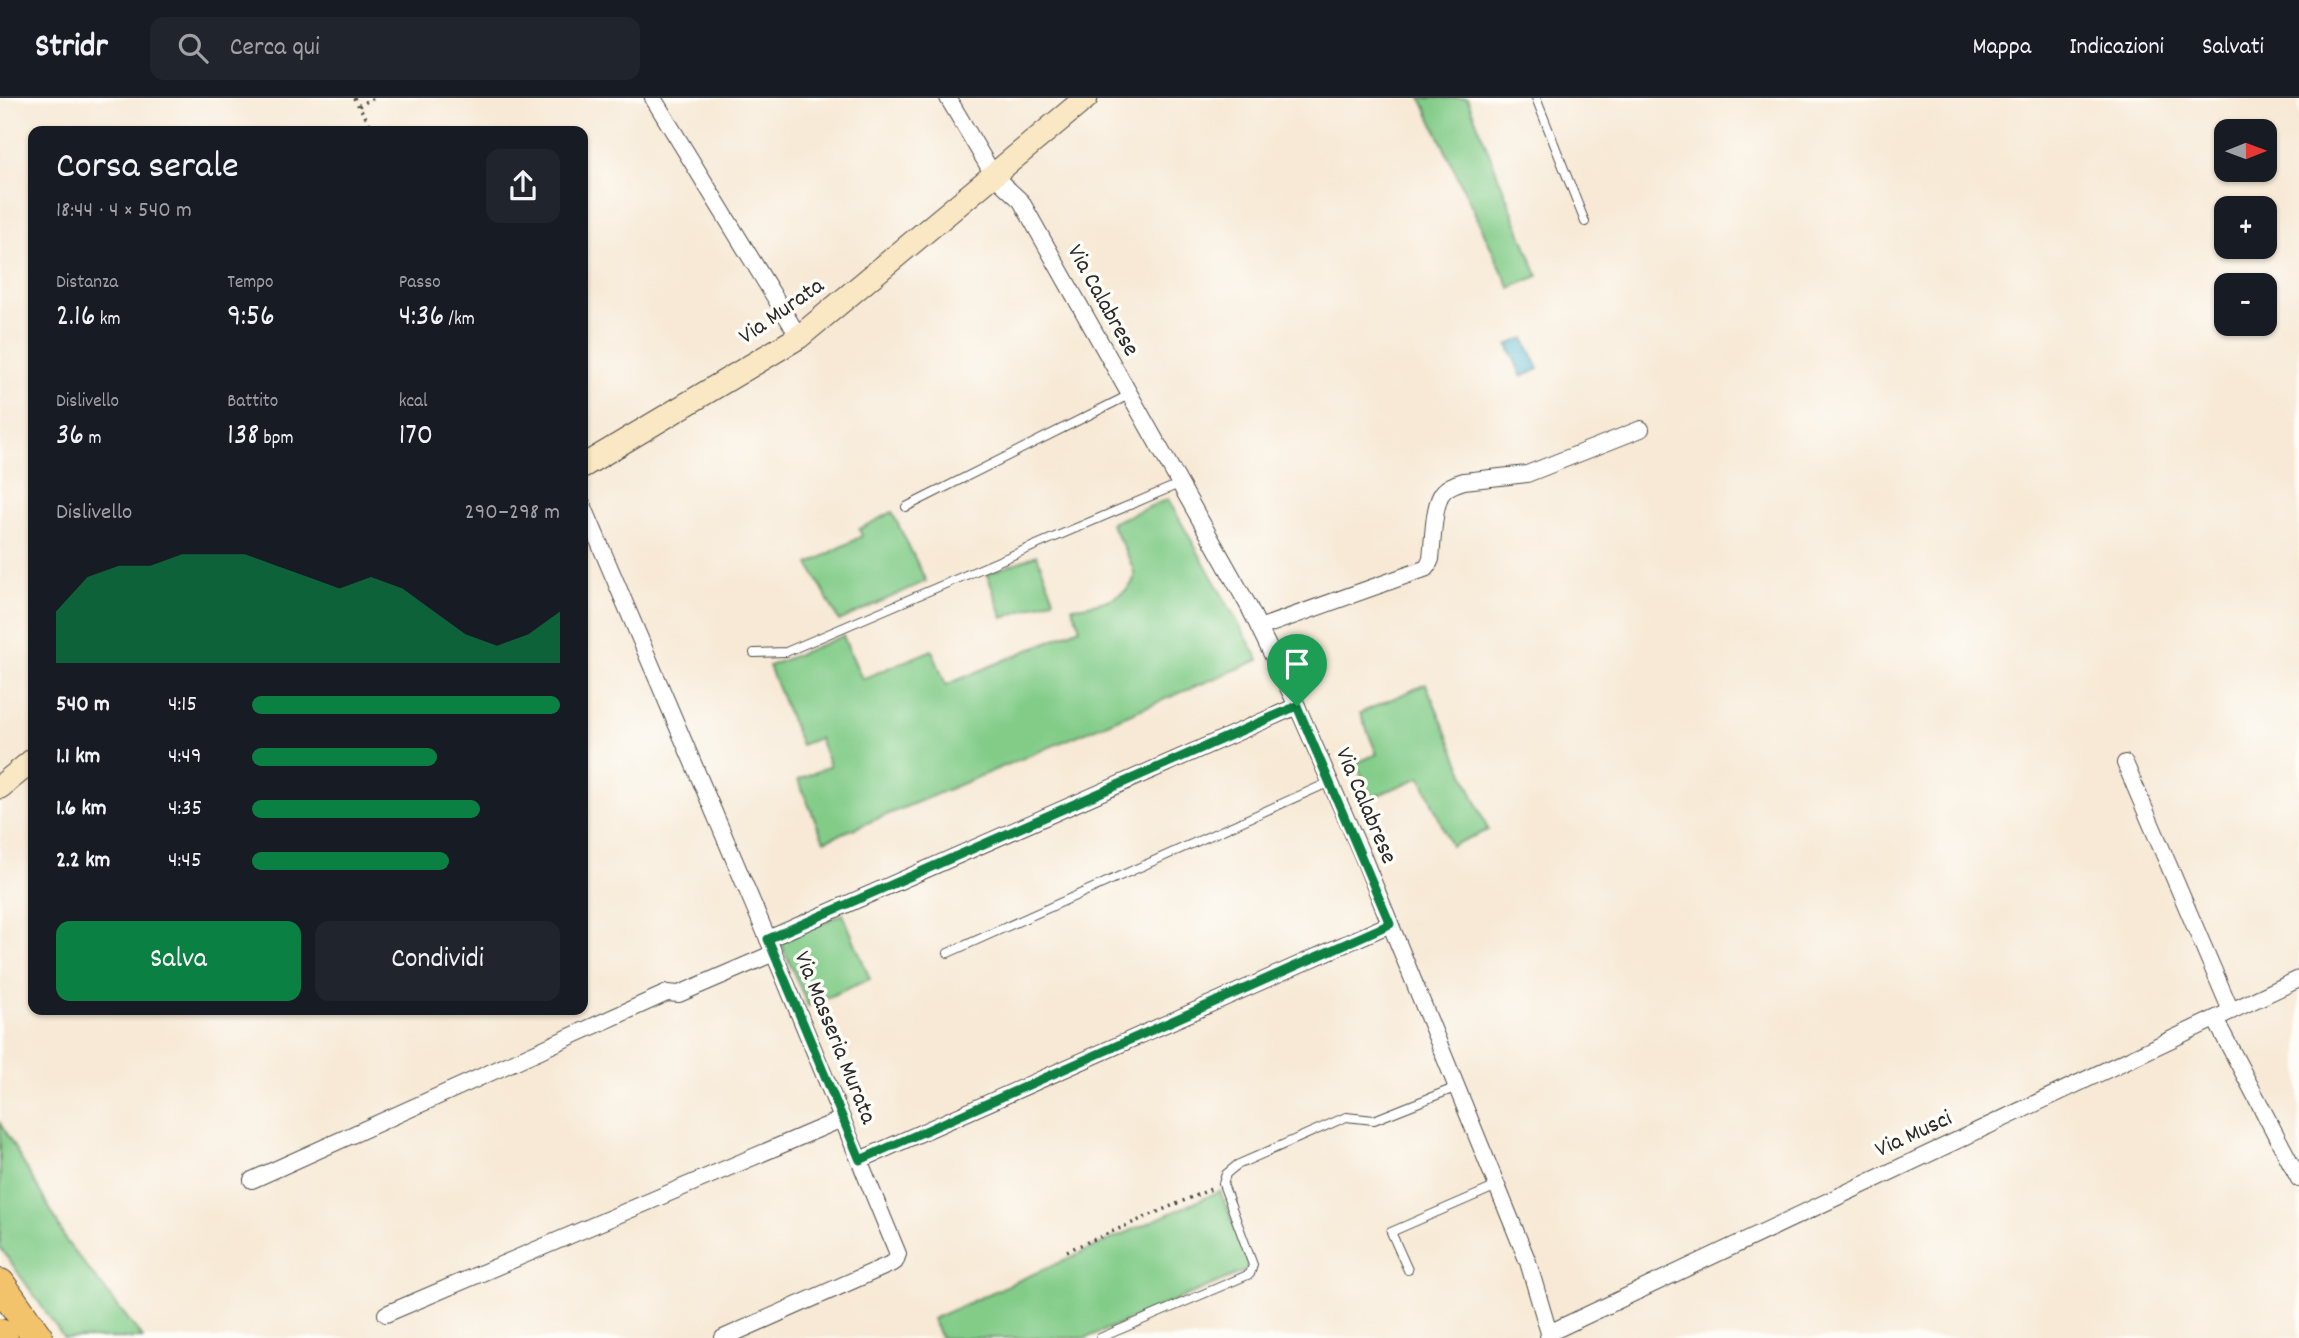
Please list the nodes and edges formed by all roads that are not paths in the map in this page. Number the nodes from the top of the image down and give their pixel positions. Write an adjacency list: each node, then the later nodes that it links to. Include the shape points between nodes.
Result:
1 (653, 98): 7 (street)
2 (948, 98): 5 (street, Via Calabrese)
3 (1086, 98): 5 (street, Via Murata)
4 (1536, 98): 6 (lane)
5 (994, 176): 7 (street, Via Murata); 8 (street, Via Calabrese, via 1021,201)
6 (1586, 222)
7 (799, 337): 10 (street, Via Murata)
8 (1129, 395): 11 (street, Via Calabrese); 12 (lane)
9 (1641, 429): 14 (street, via 1527,474 1455,484 1438,499 1427,568)
10 (588, 463)
11 (1179, 484): 14 (street, Via Calabrese); 15 (lane, via 786,652)
12 (906, 507)
13 (588, 517): 22 (street, Via Masseria Murata)
14 (1259, 628): 16 (street, Via Calabrese)
15 (754, 653)
16 (1297, 706): 19 (street, Via Calabrese); 22 (street)
17 (2125, 763): 25 (street)
18 (28, 764): 20 (street)
19 (1330, 782): 21 (street, Via Calabrese); 23 (lane)
20 (0, 787)
21 (1390, 924): 27 (street, Via Calabrese); 29 (street)
22 (771, 946): 28 (street, Via Masseria Murata); 31 (street, via 679,994 667,993)
23 (948, 953)
24 (2299, 979): 25 (street, Via Musci)
25 (2231, 1011): 26 (street, Via Musci)
26 (2215, 1019): 30 (street); 36 (street, Via Musci)
27 (1457, 1087): 32 (street, Via Calabrese); 39 (lane, via 1374,1119 1346,1117 1237,1165 1226,1174 1223,1184 1253,1265 1250,1274)
28 (842, 1119): 29 (street, Via Masseria Murata); 35 (street)
29 (860, 1160): 38 (street, Via Masseria Murata, via 897,1259)
30 (2299, 1179)
31 (252, 1180)
32 (1497, 1186): 33 (lane, via 1391,1232); 36 (street, Via Calabrese, via 1528,1262)
33 (1408, 1270)
34 (0, 1284): 37 (highway)
35 (386, 1314)
36 (1548, 1336)
37 (38, 1338)
38 (723, 1338)
39 (1100, 1338)

